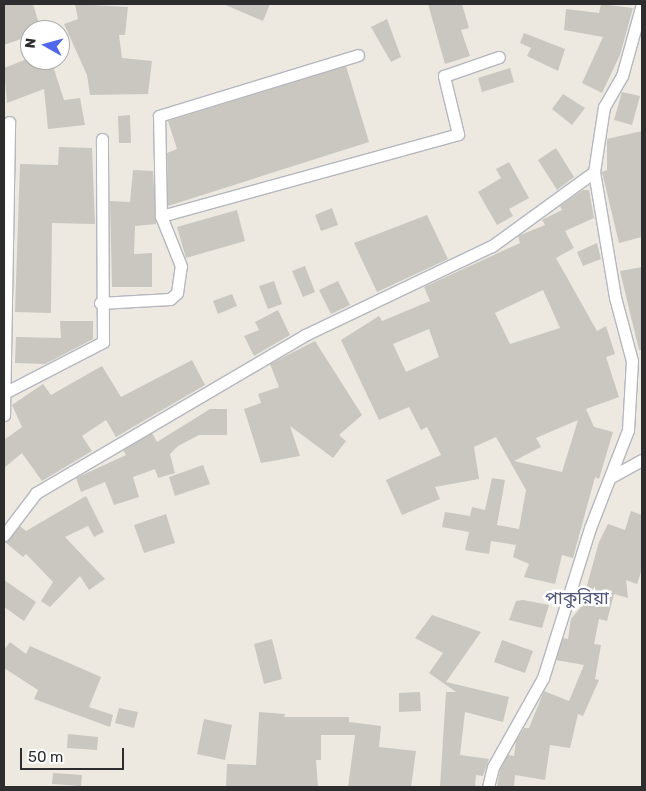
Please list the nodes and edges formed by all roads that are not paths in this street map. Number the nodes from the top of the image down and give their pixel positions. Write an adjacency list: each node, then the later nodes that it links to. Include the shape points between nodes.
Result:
1 (642, 4): 6 (street, via 622,76 604,107)
2 (358, 55): 7 (street, via 159,116)
3 (499, 56): 7 (street, via 444,76 458,134)
4 (9, 122): 9 (street)
5 (102, 139): 8 (street)
6 (594, 172): 12 (street, via 615,297 632,361 628,430); 13 (street, via 492,246 305,335 36,493)
7 (161, 216): 8 (street, via 180,266 177,293 170,299)
8 (100, 303): 9 (street, via 100,346)
9 (4, 393): 10 (street)
10 (4, 415)
11 (642, 460): 12 (street)
12 (611, 477): 14 (street, via 543,678 494,767)
13 (4, 535)
14 (488, 787)

